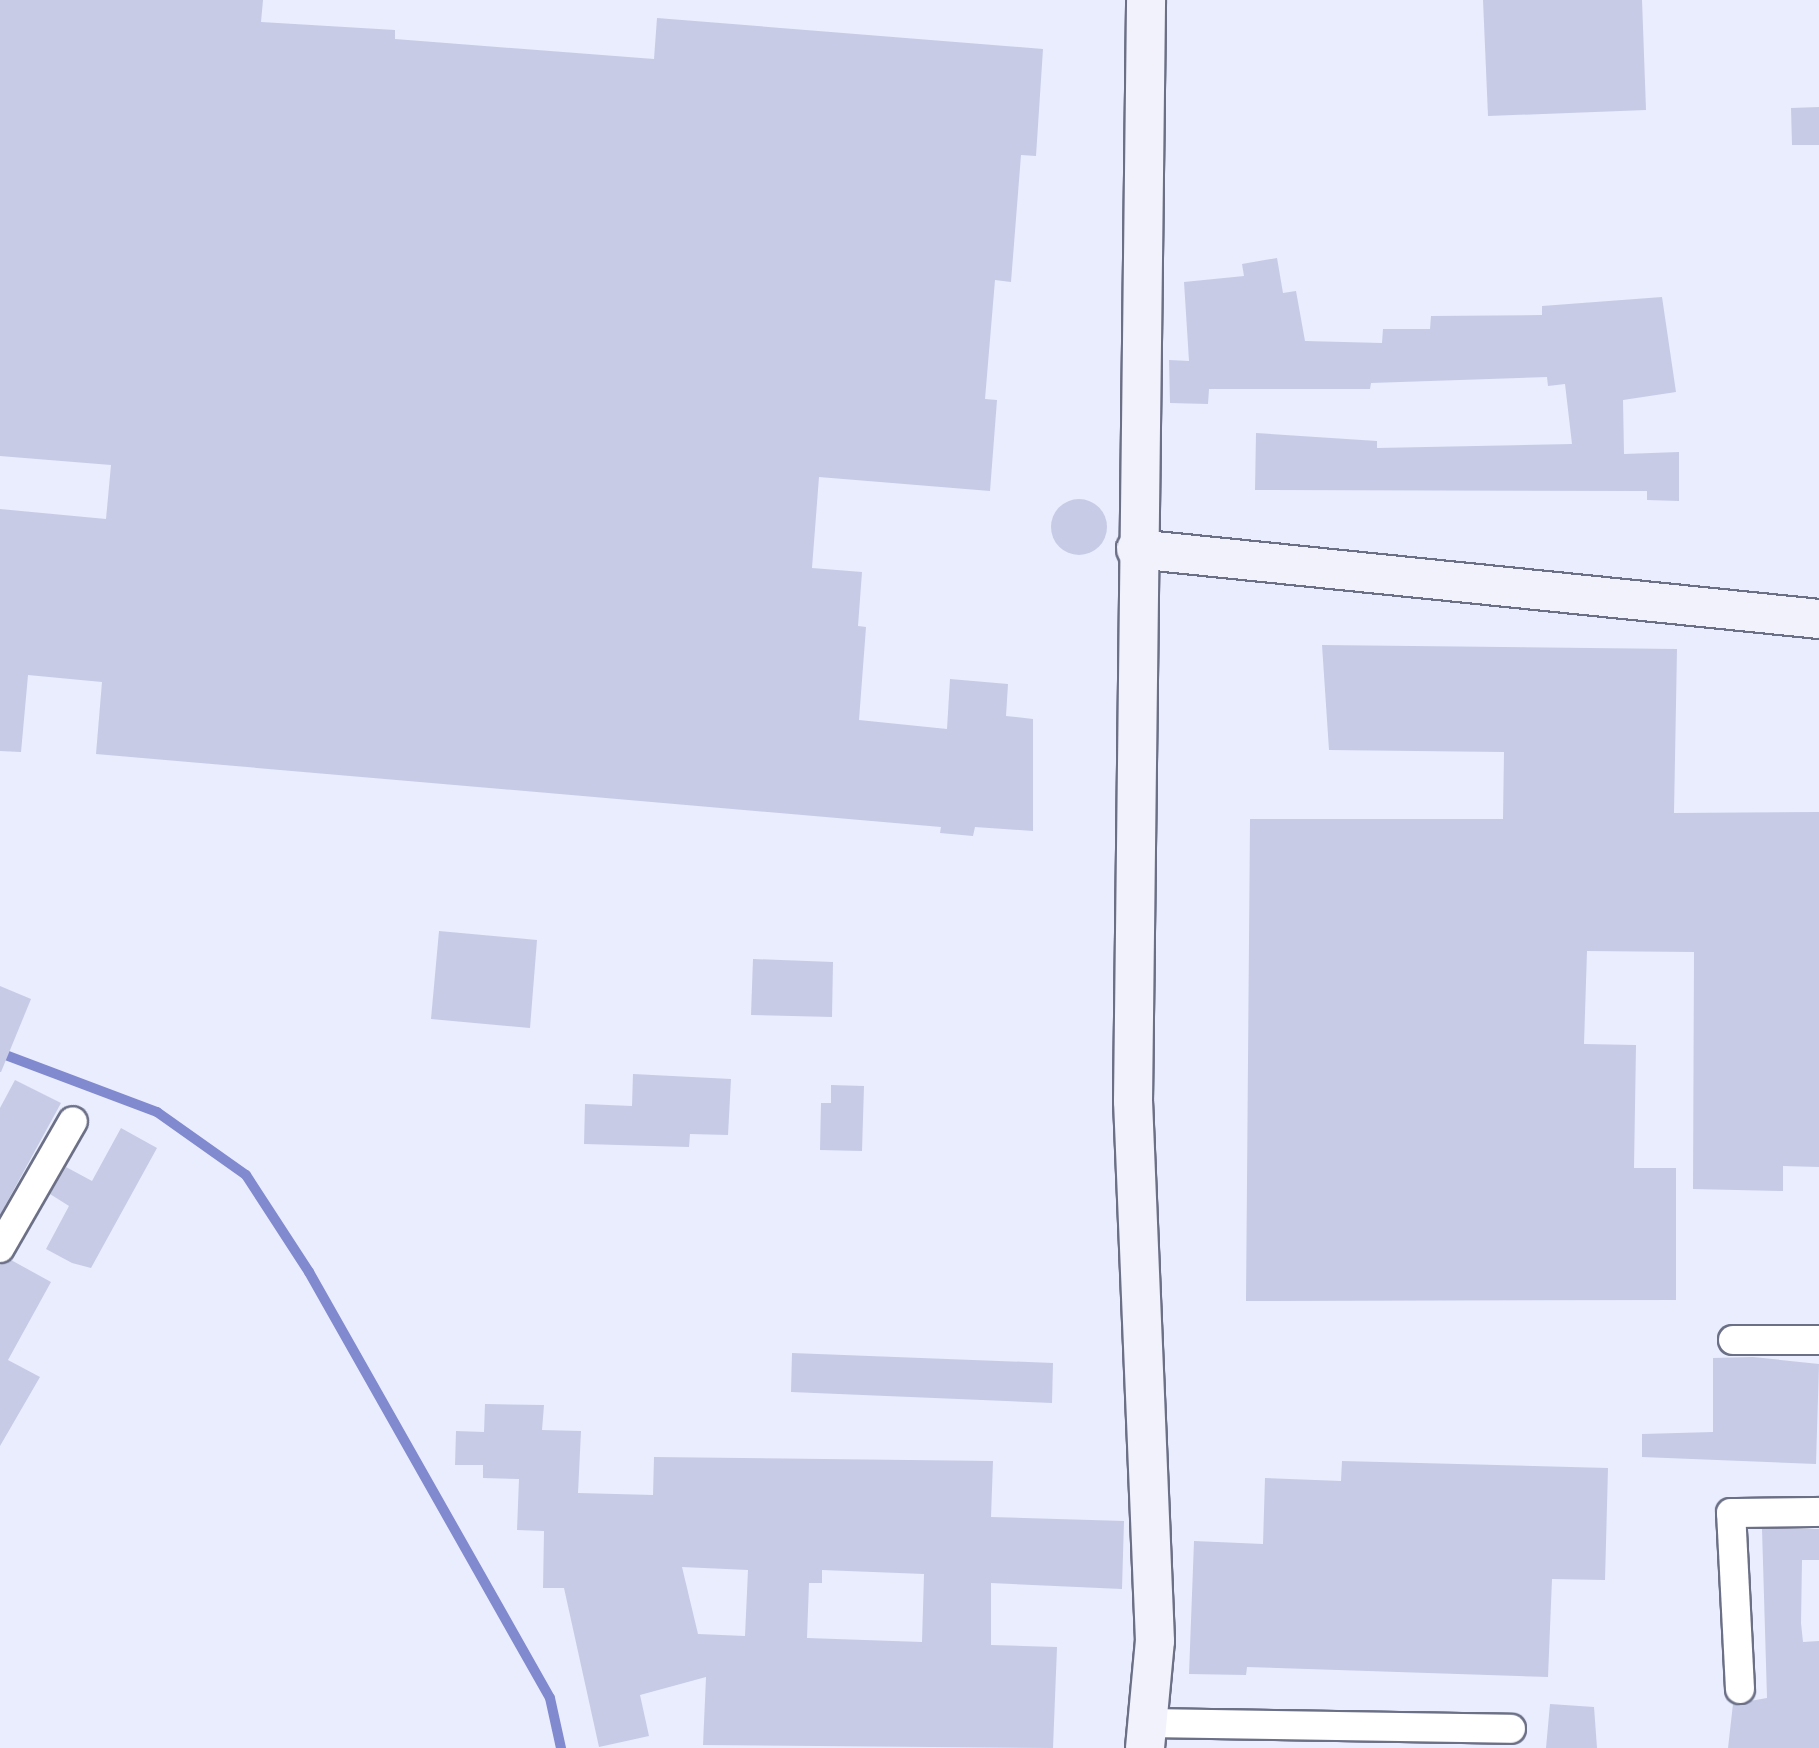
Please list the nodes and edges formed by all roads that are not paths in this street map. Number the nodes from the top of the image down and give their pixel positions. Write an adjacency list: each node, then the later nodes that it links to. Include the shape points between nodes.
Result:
1 (1146, 0): 2 (street)
2 (1136, 549): 3 (street); 11 (street, via 1133,1101 1155,1641)
3 (1819, 619)
4 (73, 1121): 5 (street)
5 (0, 1248)
6 (1733, 1340): 7 (street)
7 (1819, 1340)
8 (1819, 1512): 9 (street, via 1731,1513)
9 (1740, 1689)
10 (1510, 1729): 12 (street)
11 (1146, 1736): 12 (street)
12 (1360, 1737)

